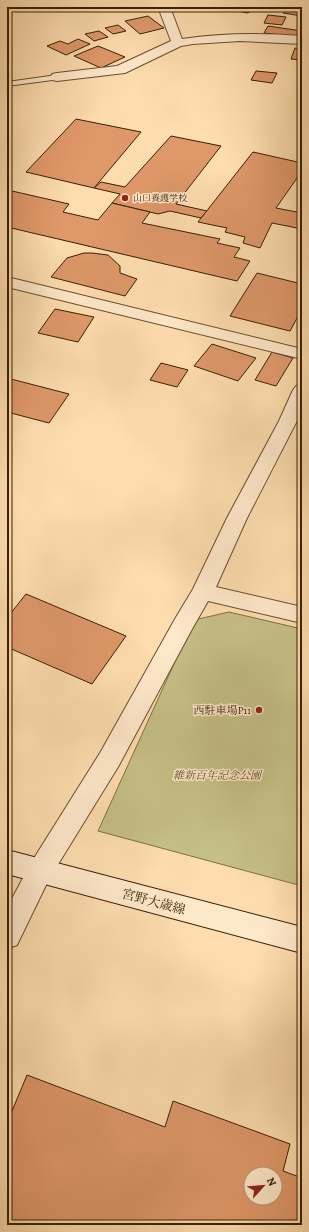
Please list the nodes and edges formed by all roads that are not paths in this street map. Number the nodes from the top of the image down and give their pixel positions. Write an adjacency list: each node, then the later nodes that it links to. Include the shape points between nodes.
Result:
1 (164, 7): 3 (street)
2 (302, 40): 3 (street, via 210,39)
3 (178, 43): 4 (street, via 120,70)
4 (57, 77): 5 (lane)
5 (7, 84)
6 (7, 282): 7 (street)
7 (302, 354)
8 (302, 390): 9 (street, via 237,518)
9 (203, 592): 10 (street); 12 (street, via 109,760)
10 (302, 616)
11 (7, 862): 12 (street, 宮野大歳線)
12 (40, 871): 13 (street); 14 (street, 宮野大歳線)
13 (7, 936)
14 (302, 940)

